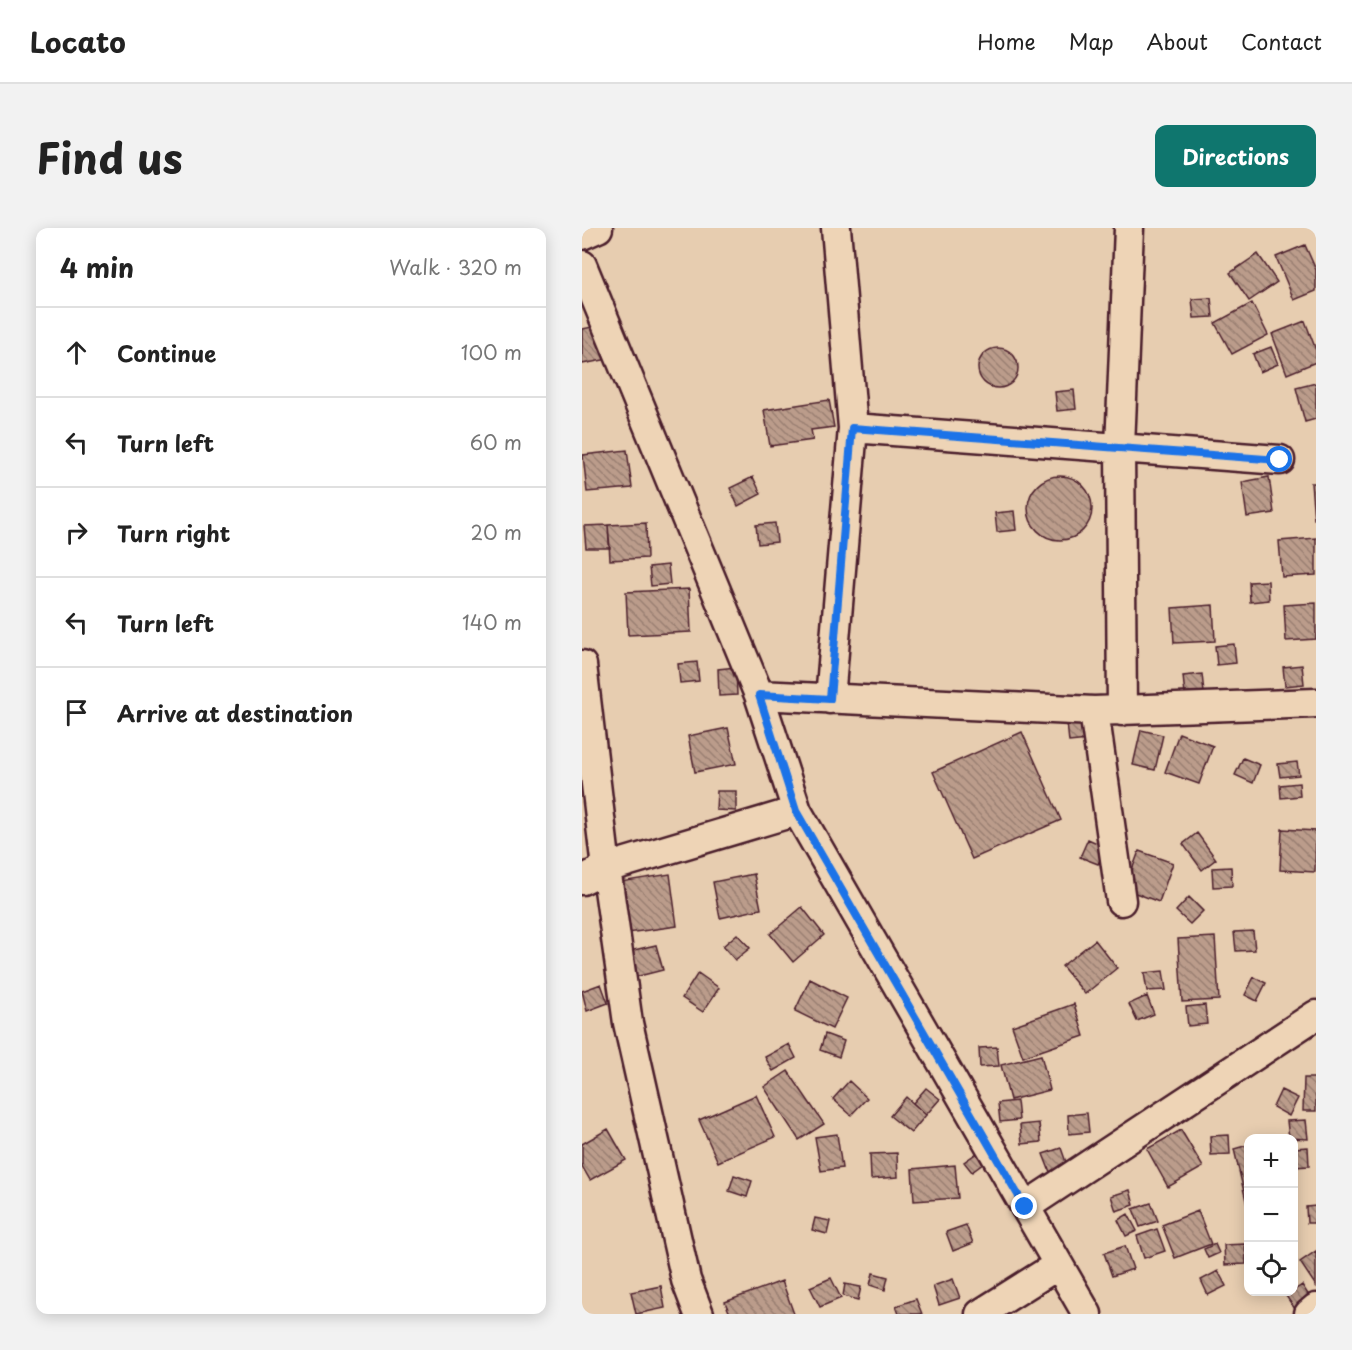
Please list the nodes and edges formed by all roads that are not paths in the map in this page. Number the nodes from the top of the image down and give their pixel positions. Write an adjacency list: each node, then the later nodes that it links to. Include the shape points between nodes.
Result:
1 (598, 228): 4 (street)
2 (836, 228): 6 (street)
3 (1129, 228): 7 (street)
4 (582, 235)
5 (582, 265): 10 (street)
6 (852, 428): 7 (street); 11 (street)
7 (1120, 447): 8 (street); 13 (street)
8 (1280, 460)
9 (582, 665): 15 (street)
10 (759, 695): 11 (street); 14 (street)
11 (830, 699): 13 (street)
12 (1316, 703): 13 (street)
13 (1108, 711): 16 (street)
14 (796, 811): 15 (street); 18 (street)
15 (594, 874): 21 (street, via 686,1280)
16 (1121, 901)
17 (1316, 1015): 18 (street)
18 (1025, 1207): 19 (street)
19 (1059, 1265): 22 (street); 23 (street)
20 (1316, 1308): 24 (street)
21 (699, 1314)
22 (980, 1314)
23 (1086, 1314)
24 (1310, 1314)

